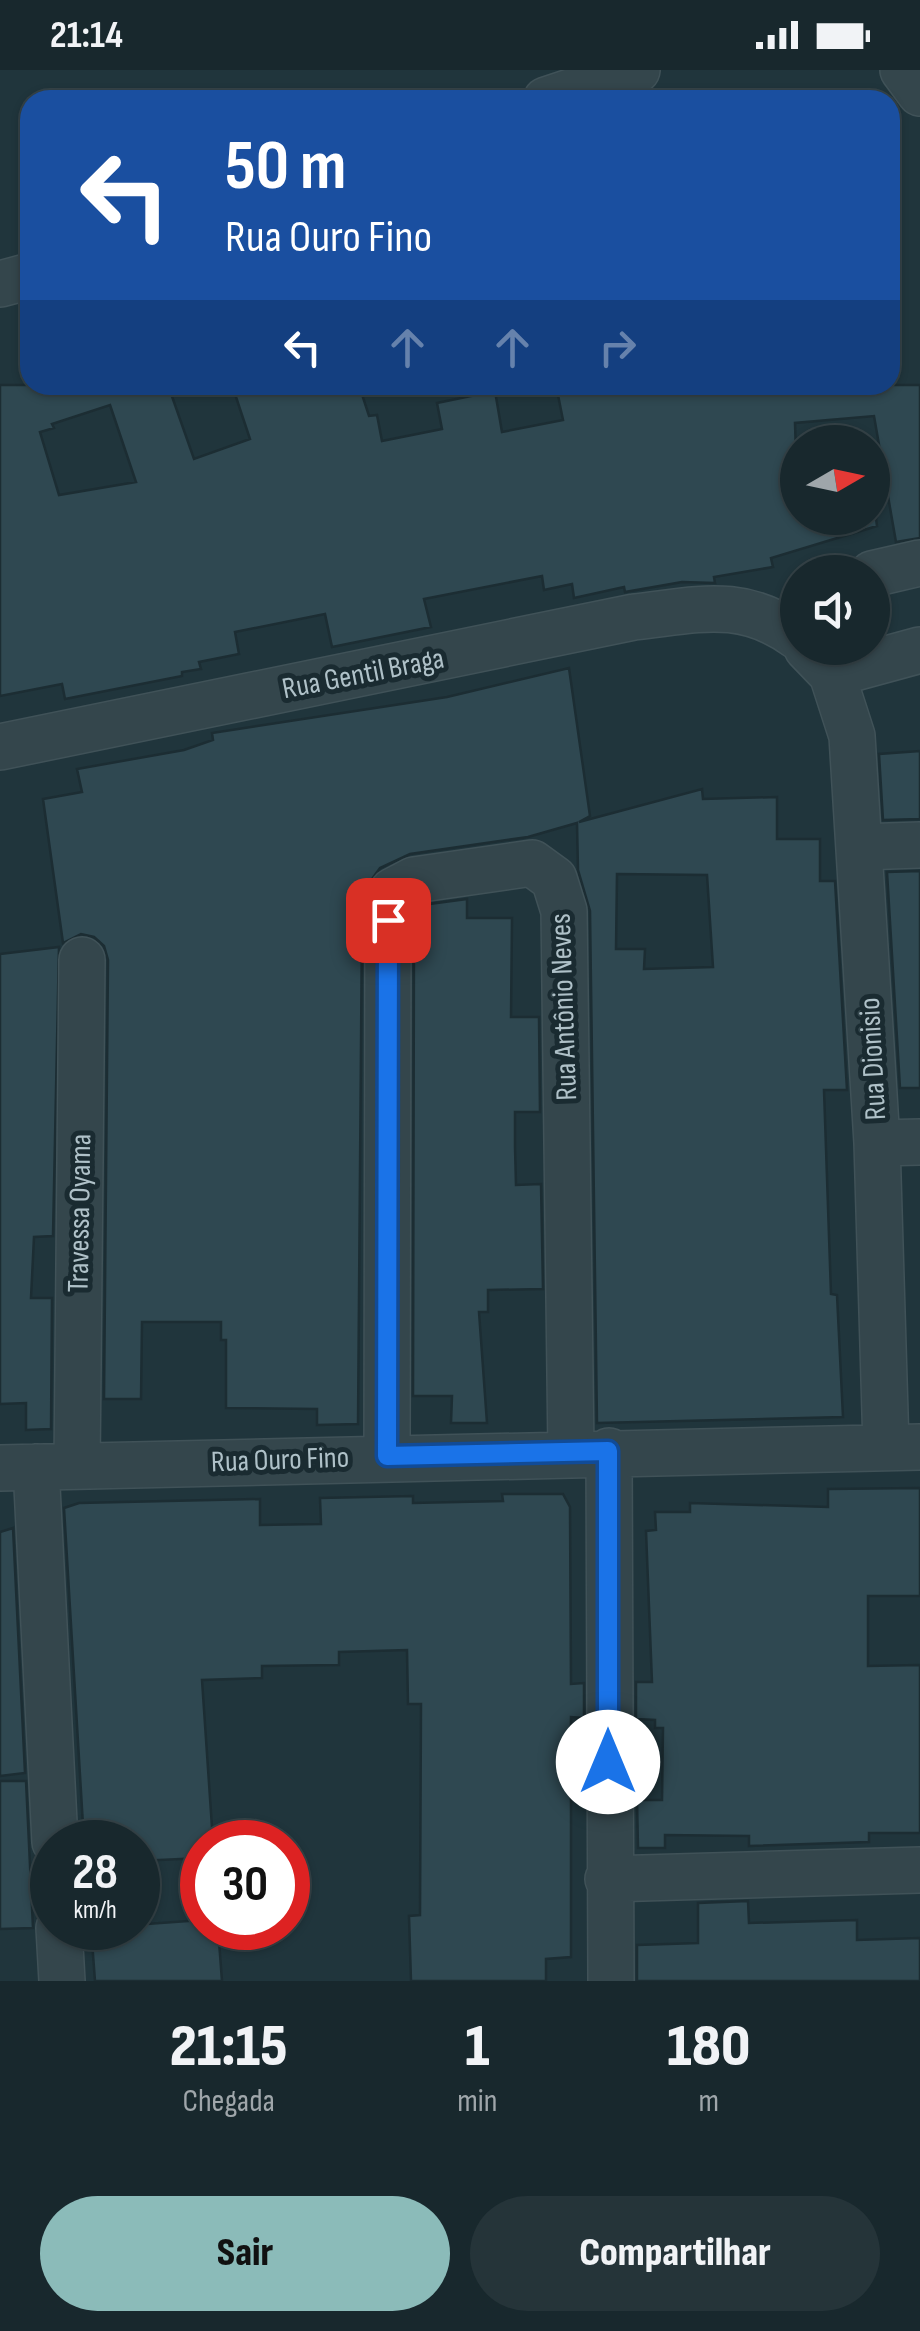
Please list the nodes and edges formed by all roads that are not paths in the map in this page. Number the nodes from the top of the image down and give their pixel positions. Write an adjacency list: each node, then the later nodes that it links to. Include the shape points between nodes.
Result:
1 (636, 70): 3 (street)
2 (903, 70): 4 (street)
3 (576, 90)
4 (920, 93)
5 (920, 563): 6 (street)
6 (890, 570)
7 (780, 595): 8 (street, Rua Gentil Braga)
8 (728, 607): 9 (street, Rua Gentil Braga); 13 (street, Rua Gentil Braga, via 634,618)
9 (780, 625)
10 (920, 650): 11 (street)
11 (890, 653)
12 (821, 665): 15 (street, Rua Dionisio, via 852,736)
13 (0, 746)
14 (920, 845): 15 (street)
15 (859, 847): 17 (street, Rua Dionisio)
16 (82, 960): 21 (street, Travessa Oyama)
17 (898, 1142): 18 (street, Rua Dionisio)
18 (903, 1447): 19 (street, Rua Ouro Fino)
19 (590, 1452): 20 (street, Rua Ouro Fino); 20 (street, Rua Antônio Neves, via 564,911 554,880 532,863 414,880 394,891 388,920); 24 (street)
20 (387, 1456): 21 (street, Rua Ouro Fino)
21 (38, 1467): 22 (street, Travessa Oyama)
22 (54, 1820)
23 (920, 1870): 24 (street)
24 (608, 1879): 27 (street)
25 (60, 1950): 26 (street)
26 (62, 1981)
27 (611, 1981)

